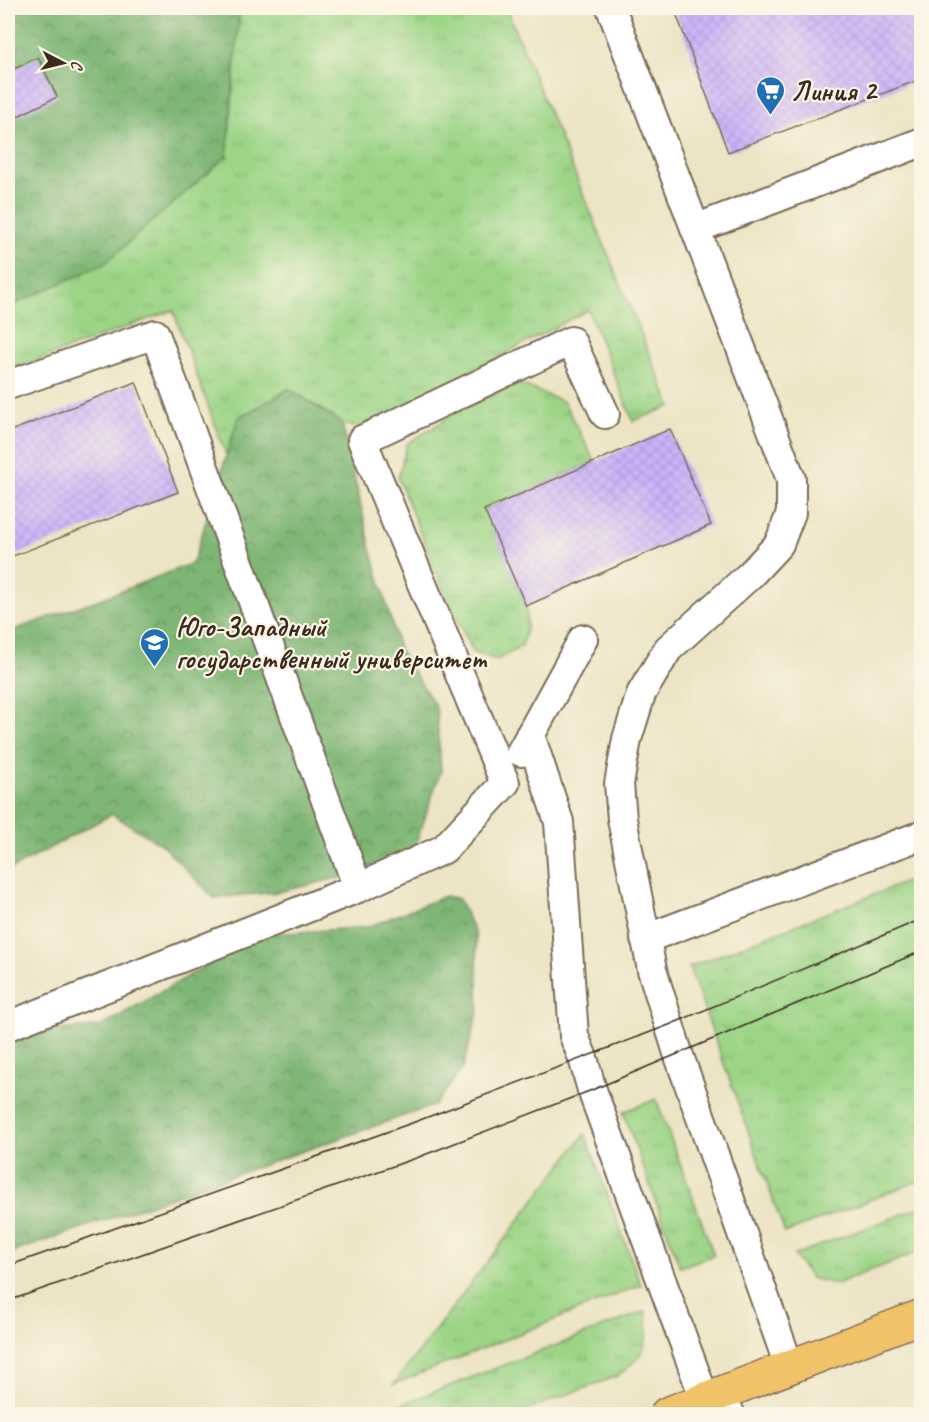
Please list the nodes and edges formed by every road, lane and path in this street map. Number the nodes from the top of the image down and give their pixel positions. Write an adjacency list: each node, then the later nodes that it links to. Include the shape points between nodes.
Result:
1 (611, 8): 3 (lane)
2 (921, 142): 3 (lane)
3 (695, 229): 11 (lane, via 791,479 791,513 779,544 668,649 641,694 619,784)
4 (8, 385): 10 (lane, via 155,334)
5 (604, 414): 8 (lane, via 571,341 362,440)
6 (583, 639): 7 (lane)
7 (530, 735): 8 (lane); 15 (lane, via 559,822 574,1036 592,1090)
8 (505, 783): 10 (lane, via 444,849)
9 (921, 835): 11 (lane)
10 (358, 888): 12 (lane)
11 (645, 939): 14 (lane, via 678,1053)
12 (8, 1026)
13 (921, 1316): 14 (main road)
14 (789, 1366): 15 (main road)
15 (719, 1403): 16 (main road)
16 (667, 1414)

